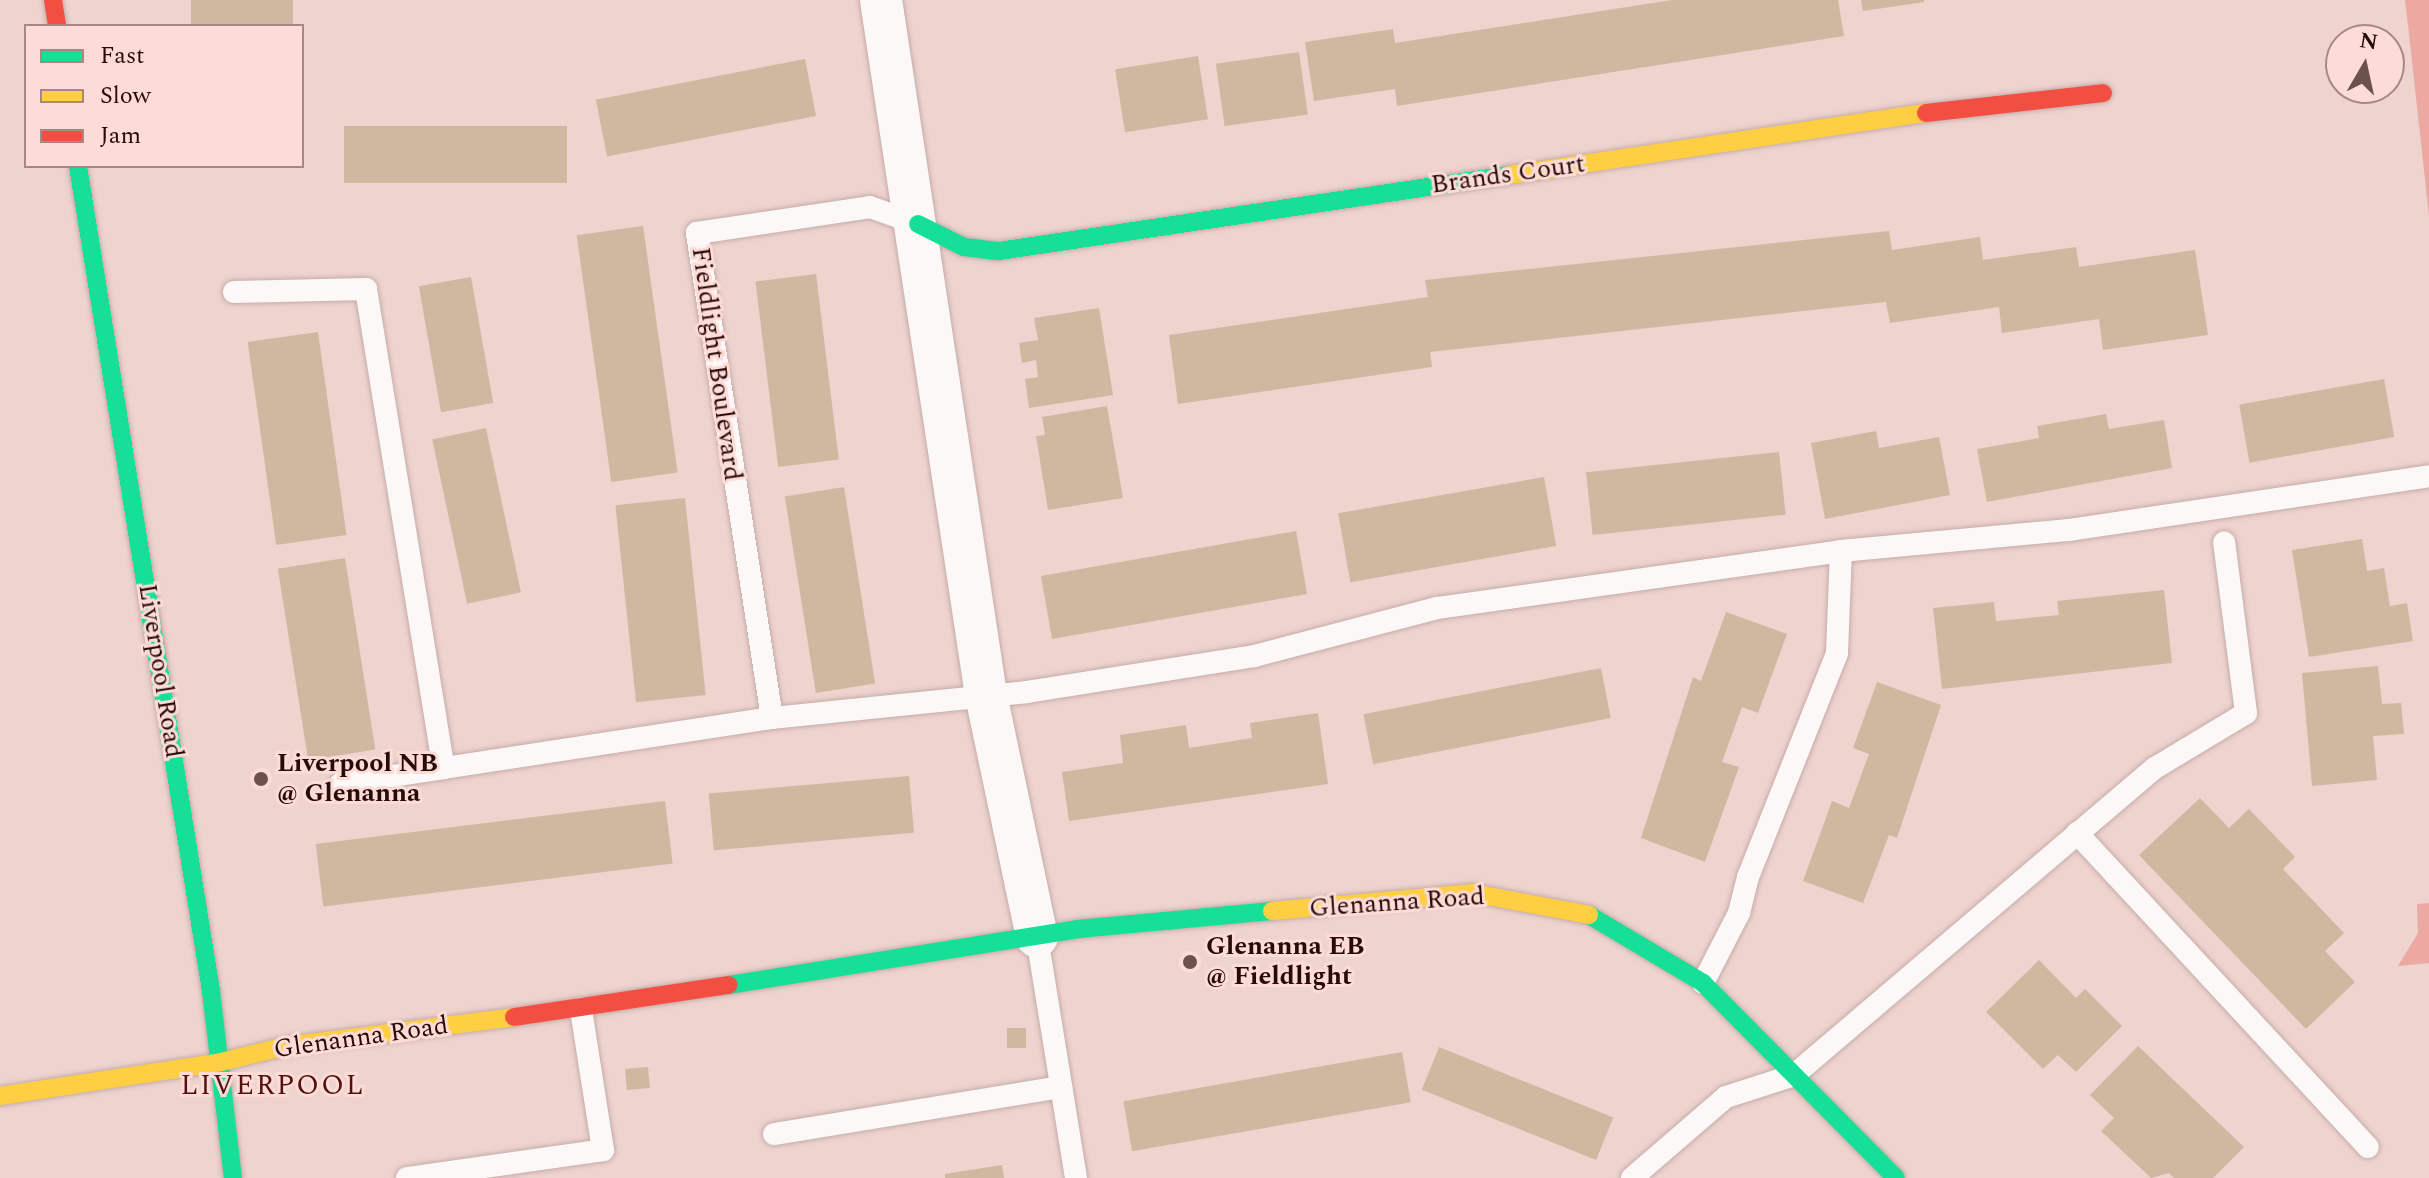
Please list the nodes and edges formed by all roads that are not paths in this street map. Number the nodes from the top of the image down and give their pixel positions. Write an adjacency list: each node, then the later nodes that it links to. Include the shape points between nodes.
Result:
1 (53, 0): 3 (street)
2 (881, 0): 6 (street)
3 (57, 24)
4 (2103, 93): 6 (street, Brands Court, via 2024,98 999,251 964,247)
5 (78, 168): 19 (street, Liverpool Road)
6 (918, 224): 11 (street); 12 (lane, Fieldlight Boulevard, via 870,207 697,233)
7 (234, 292): 13 (lane, via 366,289)
8 (2429, 476): 10 (lane, via 2069,530)
9 (2224, 542): 15 (lane, via 2246,713 2155,768)
10 (1841, 551): 11 (lane, via 1437,608 1254,656); 17 (lane, via 1837,653 1748,877 1739,913)
11 (986, 695): 12 (lane); 16 (street)
12 (772, 718): 13 (lane)
13 (444, 768): 14 (lane)
14 (340, 784)
15 (2077, 833): 20 (lane); 24 (lane)
16 (1037, 937): 17 (street, Glenanna Road, via 1472,893 1551,904 1596,917); 18 (street, Glenanna Road); 21 (lane)
17 (1703, 983): 20 (street, Glenanna Road)
18 (581, 1009): 19 (street, Glenanna Road, via 286,1046); 26 (lane, via 603,1150)
19 (221, 1062): 22 (street, Glenanna Road); 25 (street, Liverpool Road)
20 (1794, 1075): 28 (lane, via 1726,1097); 29 (street, Glenanna Road)
21 (1061, 1087): 23 (lane); 27 (lane)
22 (0, 1096)
23 (774, 1134)
24 (2368, 1147)
25 (233, 1178)
26 (407, 1178)
27 (1076, 1178)
28 (1632, 1178)
29 (1896, 1178)

